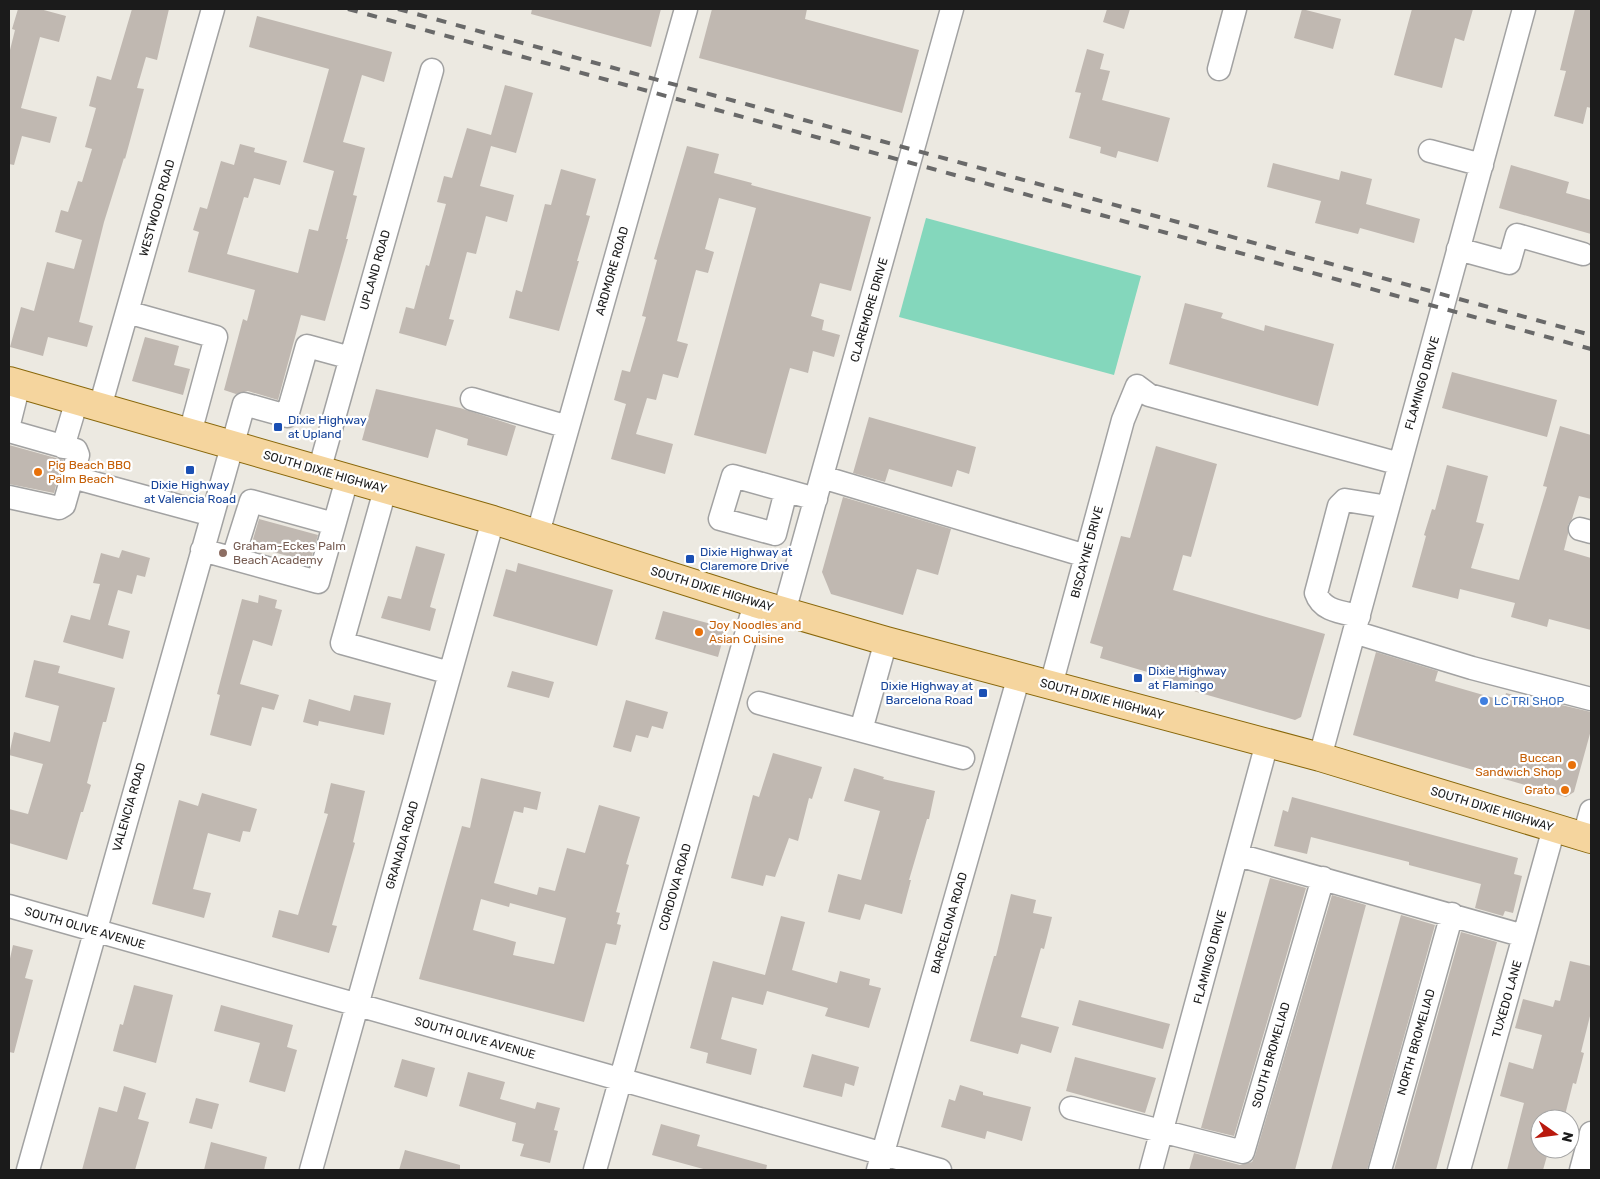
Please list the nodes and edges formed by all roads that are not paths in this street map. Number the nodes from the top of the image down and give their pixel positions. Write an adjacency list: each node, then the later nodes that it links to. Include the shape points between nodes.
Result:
1 (213, 9): 12 (street, WESTWOOD ROAD)
2 (686, 9): 18 (street, ARDMORE ROAD)
3 (952, 9): 26 (street, CLAREMORE DRIVE)
4 (1235, 9): 6 (street)
5 (1524, 9): 9 (street, FLAMINGO DRIVE)
6 (1218, 69)
7 (432, 70): 13 (street, UPLAND ROAD)
8 (1430, 151): 9 (street)
9 (1482, 165): 10 (street, FLAMINGO DRIVE)
10 (1458, 249): 11 (street, via 1509,263 1517,235); 23 (street, FLAMINGO DRIVE)
11 (1583, 254)
12 (127, 312): 16 (street, WESTWOOD ROAD); 20 (street, via 216,337)
13 (351, 358): 21 (street, VALENCIA ROAD, via 307,346 287,416 244,404); 24 (street, UPLAND ROAD)
14 (14, 382): 16 (main road, SOUTH DIXIE HIGHWAY); 17 (street)
15 (472, 399): 18 (street)
16 (88, 404): 20 (main road, SOUTH DIXIE HIGHWAY); 22 (street, WESTWOOD ROAD)
17 (9, 424)
18 (568, 427): 36 (street, ARDMORE ROAD)
19 (9, 431): 22 (street)
20 (190, 433): 21 (main road, SOUTH DIXIE HIGHWAY)
21 (233, 445): 24 (main road, SOUTH DIXIE HIGHWAY); 33 (street, VALENCIA ROAD)
22 (63, 447): 25 (street, via 76,450 78,455)
23 (1400, 464): 32 (street, FLAMINGO DRIVE); 38 (street, BISCAYNE DRIVE, via 1149,396 1137,386 1123,420)
24 (319, 471): 27 (main road, SOUTH DIXIE HIGHWAY)
25 (72, 477): 30 (street, via 64,505 60,508); 33 (street)
26 (822, 477): 31 (street, CLAREMORE DRIVE); 38 (street)
27 (348, 479): 28 (main road, SOUTH DIXIE HIGHWAY); 35 (street)
28 (385, 490): 34 (main road, SOUTH DIXIE HIGHWAY); 44 (street, via 342,643)
29 (786, 491): 29 (street, via 732,476 720,519 774,534); 31 (street)
30 (9, 497)
31 (816, 499): 41 (street, CLAREMORE DRIVE)
32 (1388, 507): 42 (street, FLAMINGO DRIVE); 42 (street, via 1345,500 1339,506 1316,592 1326,608)
33 (212, 515): 37 (street, VALENCIA ROAD)
34 (493, 520): 36 (main road, SOUTH DIXIE HIGHWAY); 44 (street, GRANADA ROAD)
35 (334, 524): 39 (street, via 251,502); 39 (street, via 318,582)
36 (538, 534): 40 (main road, SOUTH DIXIE HIGHWAY)
37 (202, 550): 39 (street); 59 (street, VALENCIA ROAD)
38 (1086, 556): 46 (street, BISCAYNE DRIVE)
39 (233, 558)
40 (755, 603): 41 (main road, SOUTH DIXIE HIGHWAY); 62 (street, CORDOVA ROAD)
41 (784, 612): 43 (main road, SOUTH DIXIE HIGHWAY)
42 (1356, 624): 47 (street, via 1472,668); 51 (street, FLAMINGO DRIVE)
43 (886, 642): 45 (main road, SOUTH DIXIE HIGHWAY); 49 (street)
44 (450, 673): 61 (street, GRANADA ROAD)
45 (1019, 676): 46 (main road, SOUTH DIXIE HIGHWAY); 66 (street, BARCELONA ROAD)
46 (1051, 685): 50 (main road, SOUTH DIXIE HIGHWAY)
47 (1591, 700)
48 (759, 702): 49 (street)
49 (862, 730): 52 (street)
50 (1267, 743): 51 (main road, SOUTH DIXIE HIGHWAY); 55 (street, FLAMINGO DRIVE)
51 (1320, 757): 53 (main road, SOUTH DIXIE HIGHWAY)
52 (964, 758)
53 (1554, 828): 54 (main road, SOUTH DIXIE HIGHWAY); 60 (street, TUXEDO LANE)
54 (1589, 829)
55 (1238, 855): 56 (street); 64 (street, FLAMINGO DRIVE)
56 (1323, 878): 58 (street); 64 (street, SOUTH BROMELIAD, via 1243,1152)
57 (9, 906): 59 (street, SOUTH OLIVE AVENUE)
58 (1452, 914): 60 (street); 72 (street, NORTH BROMELIAD)
59 (95, 930): 61 (street, SOUTH OLIVE AVENUE); 67 (street, VALENCIA ROAD)
60 (1524, 936): 73 (street, TUXEDO LANE)
61 (357, 1005): 62 (street, SOUTH OLIVE AVENUE); 68 (street, GRANADA ROAD)
62 (620, 1079): 66 (street, SOUTH OLIVE AVENUE); 69 (street, CORDOVA ROAD)
63 (1071, 1108): 64 (street)
64 (1162, 1132): 71 (street, FLAMINGO DRIVE)
65 (1591, 1133): 74 (street)
66 (881, 1162): 70 (street, SOUTH OLIVE AVENUE)
67 (28, 1170)
68 (311, 1170)
69 (595, 1170)
70 (940, 1170)
71 (1151, 1170)
72 (1380, 1170)
73 (1459, 1170)
74 (1580, 1170)

